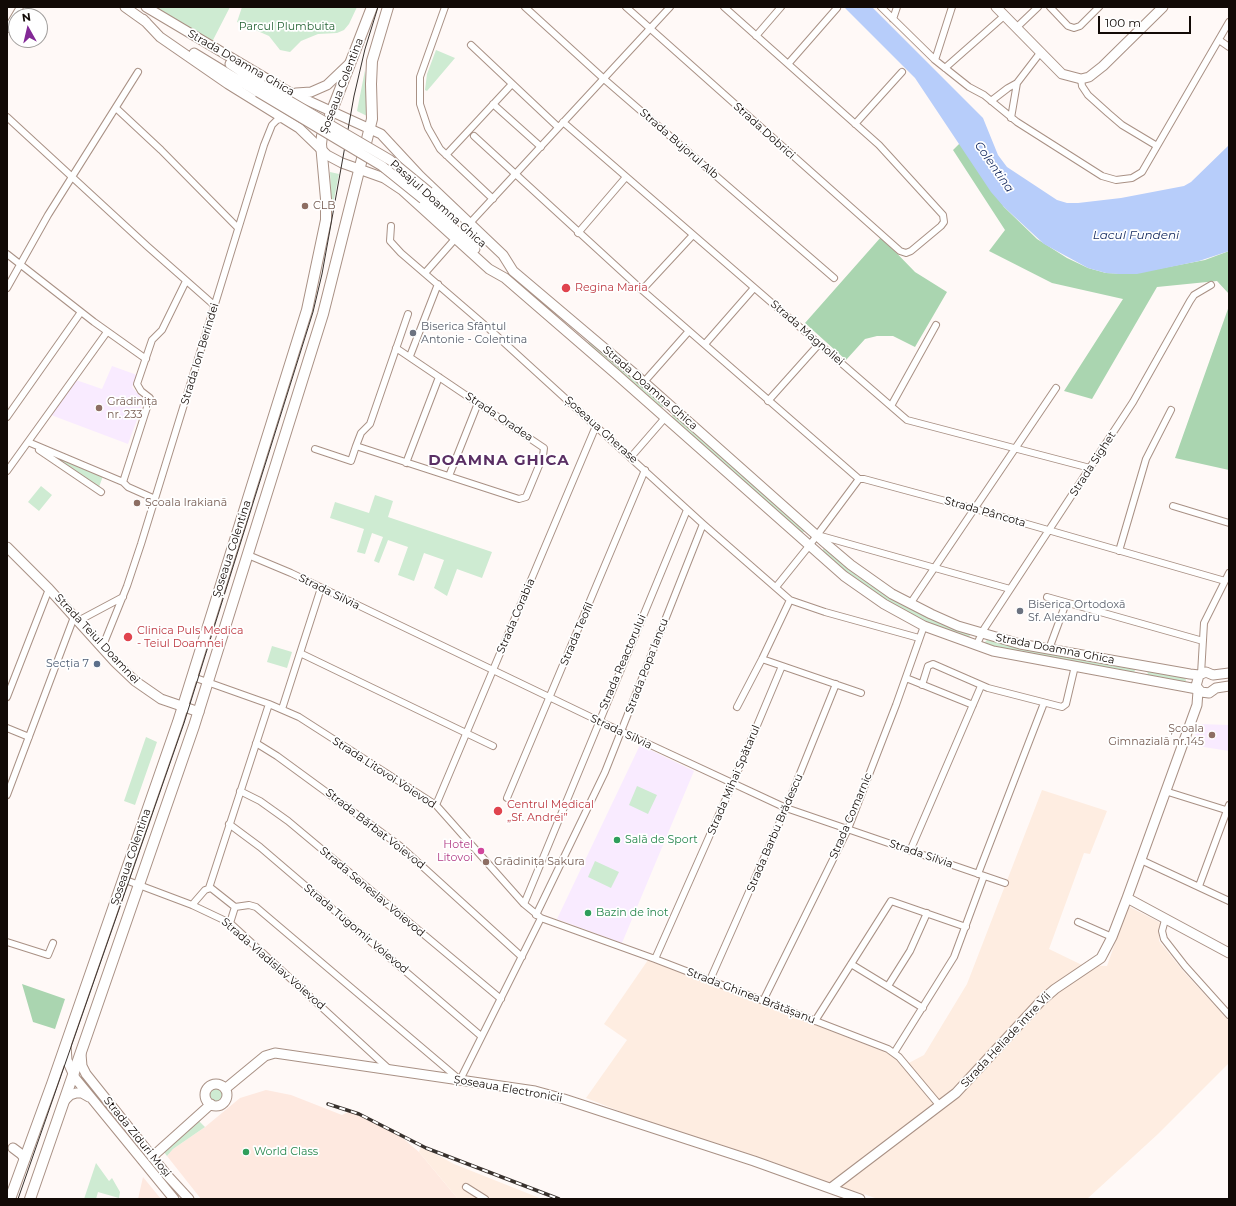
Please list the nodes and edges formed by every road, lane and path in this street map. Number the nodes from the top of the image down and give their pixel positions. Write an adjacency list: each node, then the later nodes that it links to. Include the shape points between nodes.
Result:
1 (20, 7): 26 (street)
2 (126, 7): 23 (main road, Strada Doamna Ghica)
3 (140, 7): 29 (main road, Strada Doamna Ghica)
4 (146, 7): 45 (main road, Strada Doamna Ghica)
5 (372, 7): 35 (main road, Șoseaua Colentina)
6 (388, 7): 56 (main road, Șoseaua Colentina, via 372,61)
7 (445, 7): 61 (street, via 421,71 419,97 428,128)
8 (525, 7): 41 (street, Strada Bujorul Alb)
9 (626, 7): 27 (street, Strada Dobrici)
10 (670, 7): 27 (street)
11 (724, 7): 30 (street)
12 (781, 7): 30 (street)
13 (881, 7): 24 (street)
14 (898, 7): 24 (street)
15 (952, 7): 36 (street)
16 (996, 7): 22 (main road)
17 (1038, 7): 28 (street)
18 (1050, 7): 19 (street, via 1068,26 1074,28 1080,26)
19 (1099, 7)
20 (1163, 7): 42 (main road, via 1103,66)
21 (837, 8): 37 (street)
22 (1004, 16): 28 (main road); 38 (street)
23 (143, 19): 29 (main road, Strada Doamna Ghica); 51 (main road, Strada Doamna Ghica, via 160,37 228,84)
24 (894, 19): 36 (street)
25 (1229, 22): 31 (street)
26 (7, 28)
27 (650, 28): 41 (street); 54 (street, Strada Dobrici, via 879,233 906,253 941,226 944,218 875,142)
28 (1016, 28): 34 (main road)
29 (173, 34): 66 (main road, Pasajul Doamna Ghica, bridge)
30 (756, 36): 37 (street)
31 (1219, 40): 33 (street); 58 (street)
32 (471, 45): 44 (street)
33 (1229, 47)
34 (1040, 53): 42 (main road, via 1062,74); 43 (street)
35 (353, 60): 45 (main road, via 332,82 319,90); 49 (main road, Șoseaua Colentina)
36 (935, 60): 38 (street)
37 (788, 64): 54 (street)
38 (945, 68): 46 (street)
39 (138, 72): 48 (street)
40 (902, 72): 54 (street)
41 (604, 79): 53 (street); 79 (street, Strada Bujorul Alb)
42 (1081, 80): 58 (street, via 1088,95 1122,126)
43 (1017, 83): 46 (street); 52 (street)
44 (512, 84): 47 (street); 55 (street)
45 (289, 92): 49 (main road, Strada Doamna Ghica)
46 (992, 101): 52 (street)
47 (494, 104): 59 (street); 61 (street)
48 (116, 108): 64 (street); 70 (street)
49 (332, 110): 56 (main road, Strada Doamna Ghica); 60 (main road, Șoseaua Colentina, via 322,136)
50 (7, 116): 64 (street)
51 (284, 118): 60 (main road, Strada Doamna Ghica, via 301,129); 70 (street, Strada Ion Berindei, via 272,125)
52 (1011, 118): 58 (street, via 1106,178 1116,180 1137,176 1145,168)
53 (563, 122): 55 (street); 65 (street, Strada Magnoliei)
54 (855, 124)
55 (558, 127): 59 (street)
56 (370, 128): 62 (main road, Șoseaua Colentina); 68 (main road, Strada Doamna Ghica, via 385,137 411,168)
57 (474, 136): 63 (street, Strada Pâncota)
58 (1157, 146)
59 (541, 147): 63 (street)
60 (322, 151): 62 (main road, Strada Doamna Ghica, via 342,163); 161 (main road, Șoseaua Colentina, via 326,211 313,284 271,429)
61 (446, 155): 67 (street)
62 (358, 168): 73 (main road, Strada Doamna Ghica, via 394,184); 131 (main road, Șoseaua Colentina, via 327,302)
63 (515, 175): 67 (street); 71 (street, Strada Pâncota)
64 (72, 176): 75 (street); 80 (street)
65 (626, 177): 71 (street); 72 (street, Strada Magnoliei)
66 (426, 196): 76 (main road, Pasajul Doamna Ghica); 78 (main road, Pasajul Doamna Ghica)
67 (493, 199): 68 (street)
68 (470, 223): 76 (main road, Strada Doamna Ghica, via 503,255)
69 (391, 226): 77 (street, Șoseaua Gherase, via 389,237 392,245)
70 (238, 228): 86 (street, Strada Ion Berindei)
71 (578, 233): 85 (street, Strada Pâncota)
72 (693, 235): 84 (street, Strada Magnoliei); 85 (street)
73 (455, 239): 77 (street); 78 (main road, Strada Doamna Ghica, via 489,269)
74 (7, 254): 75 (street)
75 (20, 265): 83 (street); 87 (street)
76 (513, 271): 98 (main road, Strada Doamna Ghica)
77 (425, 273): 81 (street, Șoseaua Gherase)
78 (504, 278): 105 (main road, Strada Doamna Ghica)
79 (834, 278)
80 (186, 282): 86 (street); 96 (street, via 162,330 152,340)
81 (438, 284): 95 (street); 106 (street, Șoseaua Gherase)
82 (1211, 285): 113 (street, Strada Sighet, via 1190,300 1144,384)
83 (7, 288)
84 (754, 288): 92 (street); 93 (street, Strada Magnoliei)
85 (642, 290): 90 (street, Strada Pâncota)
86 (215, 306): 120 (street, Strada Ion Berindei)
87 (81, 312): 91 (street); 104 (street)
88 (408, 314): 94 (street)
89 (936, 325): 102 (street)
90 (689, 331): 92 (street, Strada Pâncota); 98 (street)
91 (107, 332): 96 (street); 107 (street)
92 (704, 344): 100 (street, Strada Pâncota)
93 (819, 344): 100 (street); 102 (street, Strada Magnoliei)
94 (396, 348): 95 (street, Strada Oradea); 108 (street, via 370,424 361,433)
95 (410, 356): 97 (street, Strada Oradea)
96 (146, 359): 118 (street, via 138,384 141,391 150,398)
97 (439, 377): 101 (street, Strada Oradea); 112 (street)
98 (644, 382): 127 (main road, Strada Doamna Ghica)
99 (1056, 388): 109 (street)
100 (768, 401): 117 (street, Strada Pâncota)
101 (478, 403): 116 (street); 116 (street, Strada Oradea, via 544,448 543,456 523,499)
102 (891, 406): 109 (street, Strada Magnoliei, via 907,420)
103 (1171, 410): 130 (street, via 1146,459)
104 (7, 416)
105 (664, 419): 111 (street); 128 (main road, Strada Doamna Ghica)
106 (596, 426): 111 (street, Șoseaua Gherase); 157 (street, Strada Corabia)
107 (28, 442): 115 (street); 118 (street); 119 (street)
108 (356, 446): 110 (street, via 351,461); 112 (street, Strada Oradea)
109 (1017, 449): 113 (street, Strada Magnoliei); 122 (street)
110 (315, 450)
111 (631, 457): 114 (street, Șoseaua Gherase)
112 (406, 463): 116 (street, Strada Oradea)
113 (1090, 468): 126 (street, Strada Sighet)
114 (645, 470): 123 (street, Șoseaua Gherase); 173 (street, Strada Teofil)
115 (7, 471)
116 (449, 476)
117 (859, 479): 122 (street, Strada Pâncota); 127 (street)
118 (123, 482): 120 (street, via 128,487)
119 (100, 492)
120 (155, 499): 140 (street, Strada Ion Berindei)
121 (1173, 506): 124 (street)
122 (975, 508): 126 (street, Strada Pâncota); 132 (street)
123 (687, 510): 125 (street, Șoseaua Gherase); 181 (street, Strada Reactorului)
124 (1229, 523)
125 (703, 524): 136 (street, Șoseaua Gherase); 183 (street, Strada Popa Iancu)
126 (1049, 530): 130 (street, Strada Pâncota); 138 (street, Strada Sighet)
127 (817, 535): 128 (street); 132 (street); 143 (main road, Strada Doamna Ghica, via 865,575)
128 (810, 546): 136 (street); 145 (main road, Strada Doamna Ghica, via 859,588)
129 (7, 547): 137 (main road, Strada Teiul Doamnei)
130 (1119, 551): 134 (street, Strada Pâncota)
131 (248, 555): 135 (street, Strada Silvia); 164 (main road, Șoseaua Colentina)
132 (934, 568): 138 (street); 143 (street)
133 (1229, 573): 134 (street)
134 (1225, 580): 148 (street, via 1206,619)
135 (321, 588): 152 (street); 157 (street, Strada Silvia)
136 (776, 588): 141 (street, Șoseaua Gherase)
137 (49, 589): 144 (main road, Strada Teiul Doamnei); 172 (street)
138 (1010, 589): 146 (street, Strada Sighet)
139 (1047, 597): 142 (street)
140 (123, 598): 144 (street); 150 (street, Strada Ion Berindei)
141 (790, 600): 147 (street, Șoseaua Gherase); 153 (street)
142 (1066, 603): 148 (street); 151 (street)
143 (910, 604): 146 (main road, Strada Doamna Ghica)
144 (76, 619): 150 (main road, Strada Teiul Doamnei); 185 (street)
145 (924, 626): 147 (street, Strada Comarnic); 149 (main road, Strada Doamna Ghica)
146 (981, 634): 149 (street, Strada Sighet); 151 (main road, Strada Doamna Ghica)
147 (919, 638): 163 (street, Strada Comarnic)
148 (1203, 641): 159 (street)
149 (976, 646): 156 (main road, Strada Doamna Ghica)
150 (102, 648): 177 (main road, Strada Teiul Doamnei, via 145,689 161,699)
151 (1049, 649): 154 (main road, Strada Doamna Ghica)
152 (300, 653): 179 (street); 184 (street)
153 (762, 659): 155 (street); 178 (street)
154 (1140, 665): 159 (main road, Strada Doamna Ghica); 162 (main road)
155 (782, 666): 165 (street); 188 (street, Strada Mihai Spătarul)
156 (1075, 666): 162 (main road, Strada Doamna Ghica); 174 (street, via 1065,706)
157 (493, 670): 173 (street, Strada Silvia); 184 (street, Strada Corabia)
158 (1227, 672): 160 (main road, Strada Doamna Ghica)
159 (1200, 674): 160 (main road, Strada Doamna Ghica, via 1206,672); 170 (main road, via 1196,681)
160 (1213, 675): 169 (main road, via 1217,681)
161 (193, 677): 164 (street, Strada Litovoi Voievod); 177 (main road, Șoseaua Colentina)
162 (1138, 677): 170 (main road, Strada Doamna Ghica)
163 (906, 678): 166 (street); 197 (street, Strada Comarnic)
164 (208, 682): 175 (street, Strada Litovoi Voievod); 180 (main road, Șoseaua Colentina)
165 (836, 684): 171 (street); 194 (street, Strada Barbu Brădescu)
166 (922, 685): 167 (street, via 930,664); 176 (street)
167 (981, 686): 174 (street); 176 (street)
168 (1229, 686): 169 (main road)
169 (1216, 688): 170 (main road)
170 (1201, 691): 190 (main road, Strada Heliade între Vii)
171 (861, 693)
172 (7, 697)
173 (550, 698): 181 (street, Strada Silvia); 192 (street, Strada Teofil)
174 (1044, 703): 200 (street)
175 (269, 704): 179 (street, Strada Litovoi Voievod); 186 (street)
176 (972, 705): 198 (street)
177 (183, 707): 180 (main road, Strada Teiul Doamnei); 201 (main road, Șoseaua Colentina)
178 (737, 707)
179 (282, 709): 193 (street, Strada Litovoi Voievod, via 299,717)
180 (199, 712): 201 (main road, Șoseaua Colentina)
181 (599, 721): 183 (street, Strada Silvia); 207 (street, Strada Reactorului)
182 (7, 728): 185 (street)
183 (621, 732): 188 (street, Strada Silvia); 211 (street, Strada Popa Iancu, via 592,802)
184 (467, 733): 187 (street); 193 (street, Strada Corabia)
185 (29, 737): 191 (street)
186 (256, 743): 189 (street); 220 (street, Strada Bărbat Voievod, via 400,846)
187 (493, 746)
188 (732, 785): 194 (street, Strada Silvia); 221 (street, Strada Mihai Spătarul)
189 (240, 791): 196 (street); 225 (street, Strada Seneslav Voievod, via 260,801 288,821)
190 (1165, 791): 195 (street); 199 (main road, Strada Heliade între Vii)
191 (7, 795)
192 (506, 798)
193 (436, 805): 207 (street, Strada Litovoi Voievod)
194 (786, 808): 197 (street, Strada Silvia); 223 (street, Strada Barbu Brădescu)
195 (1229, 809): 203 (street)
196 (229, 824): 204 (street); 230 (street, Strada Tugomir Voievod, via 266,852)
197 (848, 829): 198 (street, Strada Silvia); 226 (street, Strada Comarnic)
198 (910, 851): 200 (street, Strada Silvia)
199 (1141, 860): 203 (street); 205 (main road, Strada Heliade între Vii)
200 (981, 875): 202 (street, Strada Silvia); 215 (street)
201 (131, 882): 208 (street, Strada Vladislav Voievod); 231 (main road, Șoseaua Colentina); 232 (main road, Șoseaua Colentina)
202 (1005, 883)
203 (1199, 886): 206 (street)
204 (209, 888): 208 (street); 209 (street, via 214,889)
205 (1127, 898): 212 (main road); 216 (main road, Strada Heliade între Vii)
206 (1229, 901)
207 (524, 904): 211 (street, Strada Litovoi Voievod)
208 (192, 905): 214 (street, Strada Vladislav Voievod)
209 (236, 907): 214 (street); 237 (street, via 256,907)
210 (927, 913): 215 (street); 222 (street, via 891,901); 224 (street, via 915,941)
211 (538, 917): 220 (street, Strada Popa Iancu); 221 (street, Strada Ghinea Brătășanu)
212 (1165, 920): 219 (main road); 228 (street, via 1162,931 1164,939)
213 (1078, 922): 216 (street)
214 (230, 923): 234 (street, Strada Vladislav Voievod)
215 (966, 927): 227 (street, via 954,957)
216 (1112, 937): 243 (main road, Strada Heliade între Vii, via 1101,958 1041,1001 968,1080)
217 (7, 942): 218 (street, via 48,955)
218 (53, 943)
219 (1229, 953)
220 (522, 956): 225 (street, Strada Popa Iancu)
221 (655, 959): 223 (street, Strada Ghinea Brătășanu)
222 (851, 964): 224 (street); 229 (street)
223 (710, 980): 226 (street, Strada Ghinea Brătășanu)
224 (888, 986): 227 (street)
225 (501, 999): 230 (street, Strada Popa Iancu)
226 (763, 1000): 229 (street, Strada Ghinea Brătășanu)
227 (923, 1008): 233 (street)
228 (1229, 1014)
229 (815, 1021): 233 (street, Strada Ghinea Brătășanu)
230 (481, 1036): 237 (street, Strada Popa Iancu)
231 (67, 1041): 235 (main road, Strada Ziduri Moși, via 66,1057); 238 (main road, Șoseaua Colentina)
232 (81, 1051): 235 (main road, Șoseaua Colentina); 236 (main road, Șoseaua Colentina, via 81,1062)
233 (894, 1053): 243 (street, Strada Ghinea Brătășanu)
234 (390, 1070): 237 (main road, Șoseaua Electronicii); 239 (main road, Șoseaua Electronicii, via 272,1054)
235 (73, 1072): 236 (main road); 238 (main road, via 62,1074); 240 (main road, Strada Ziduri Moși); 241 (main road, Șoseaua Colentina)
236 (86, 1074): 245 (main road, Strada Ziduri Moși)
237 (460, 1080): 248 (main road, Șoseaua Electronicii, via 564,1098)
238 (52, 1084): 244 (main road, Șoseaua Colentina)
239 (225, 1089): 242 (main road, via 226,1096 223,1102); 242 (main road, via 218,1084 208,1087 205,1097)
240 (90, 1098): 241 (main road, Strada Ziduri Moși, via 82,1093 76,1093); 251 (main road, Strada Ziduri Moși)
241 (65, 1100): 250 (main road, Șoseaua Colentina)
242 (211, 1104): 245 (main road)
243 (940, 1106): 248 (main road, Strada Heliade între Vii)
244 (29, 1147): 246 (main road, Șoseaua Colentina); 246 (main road, via 13,1148)
245 (152, 1157): 252 (main road, Strada Ziduri Moși)
246 (25, 1159): 249 (main road, Șoseaua Colentina)
247 (466, 1186): 253 (street)
248 (830, 1188): 254 (main road, Șoseaua Electronicii)
249 (10, 1199)
250 (30, 1199)
251 (174, 1199)
252 (189, 1199)
253 (486, 1199)
254 (860, 1199)

